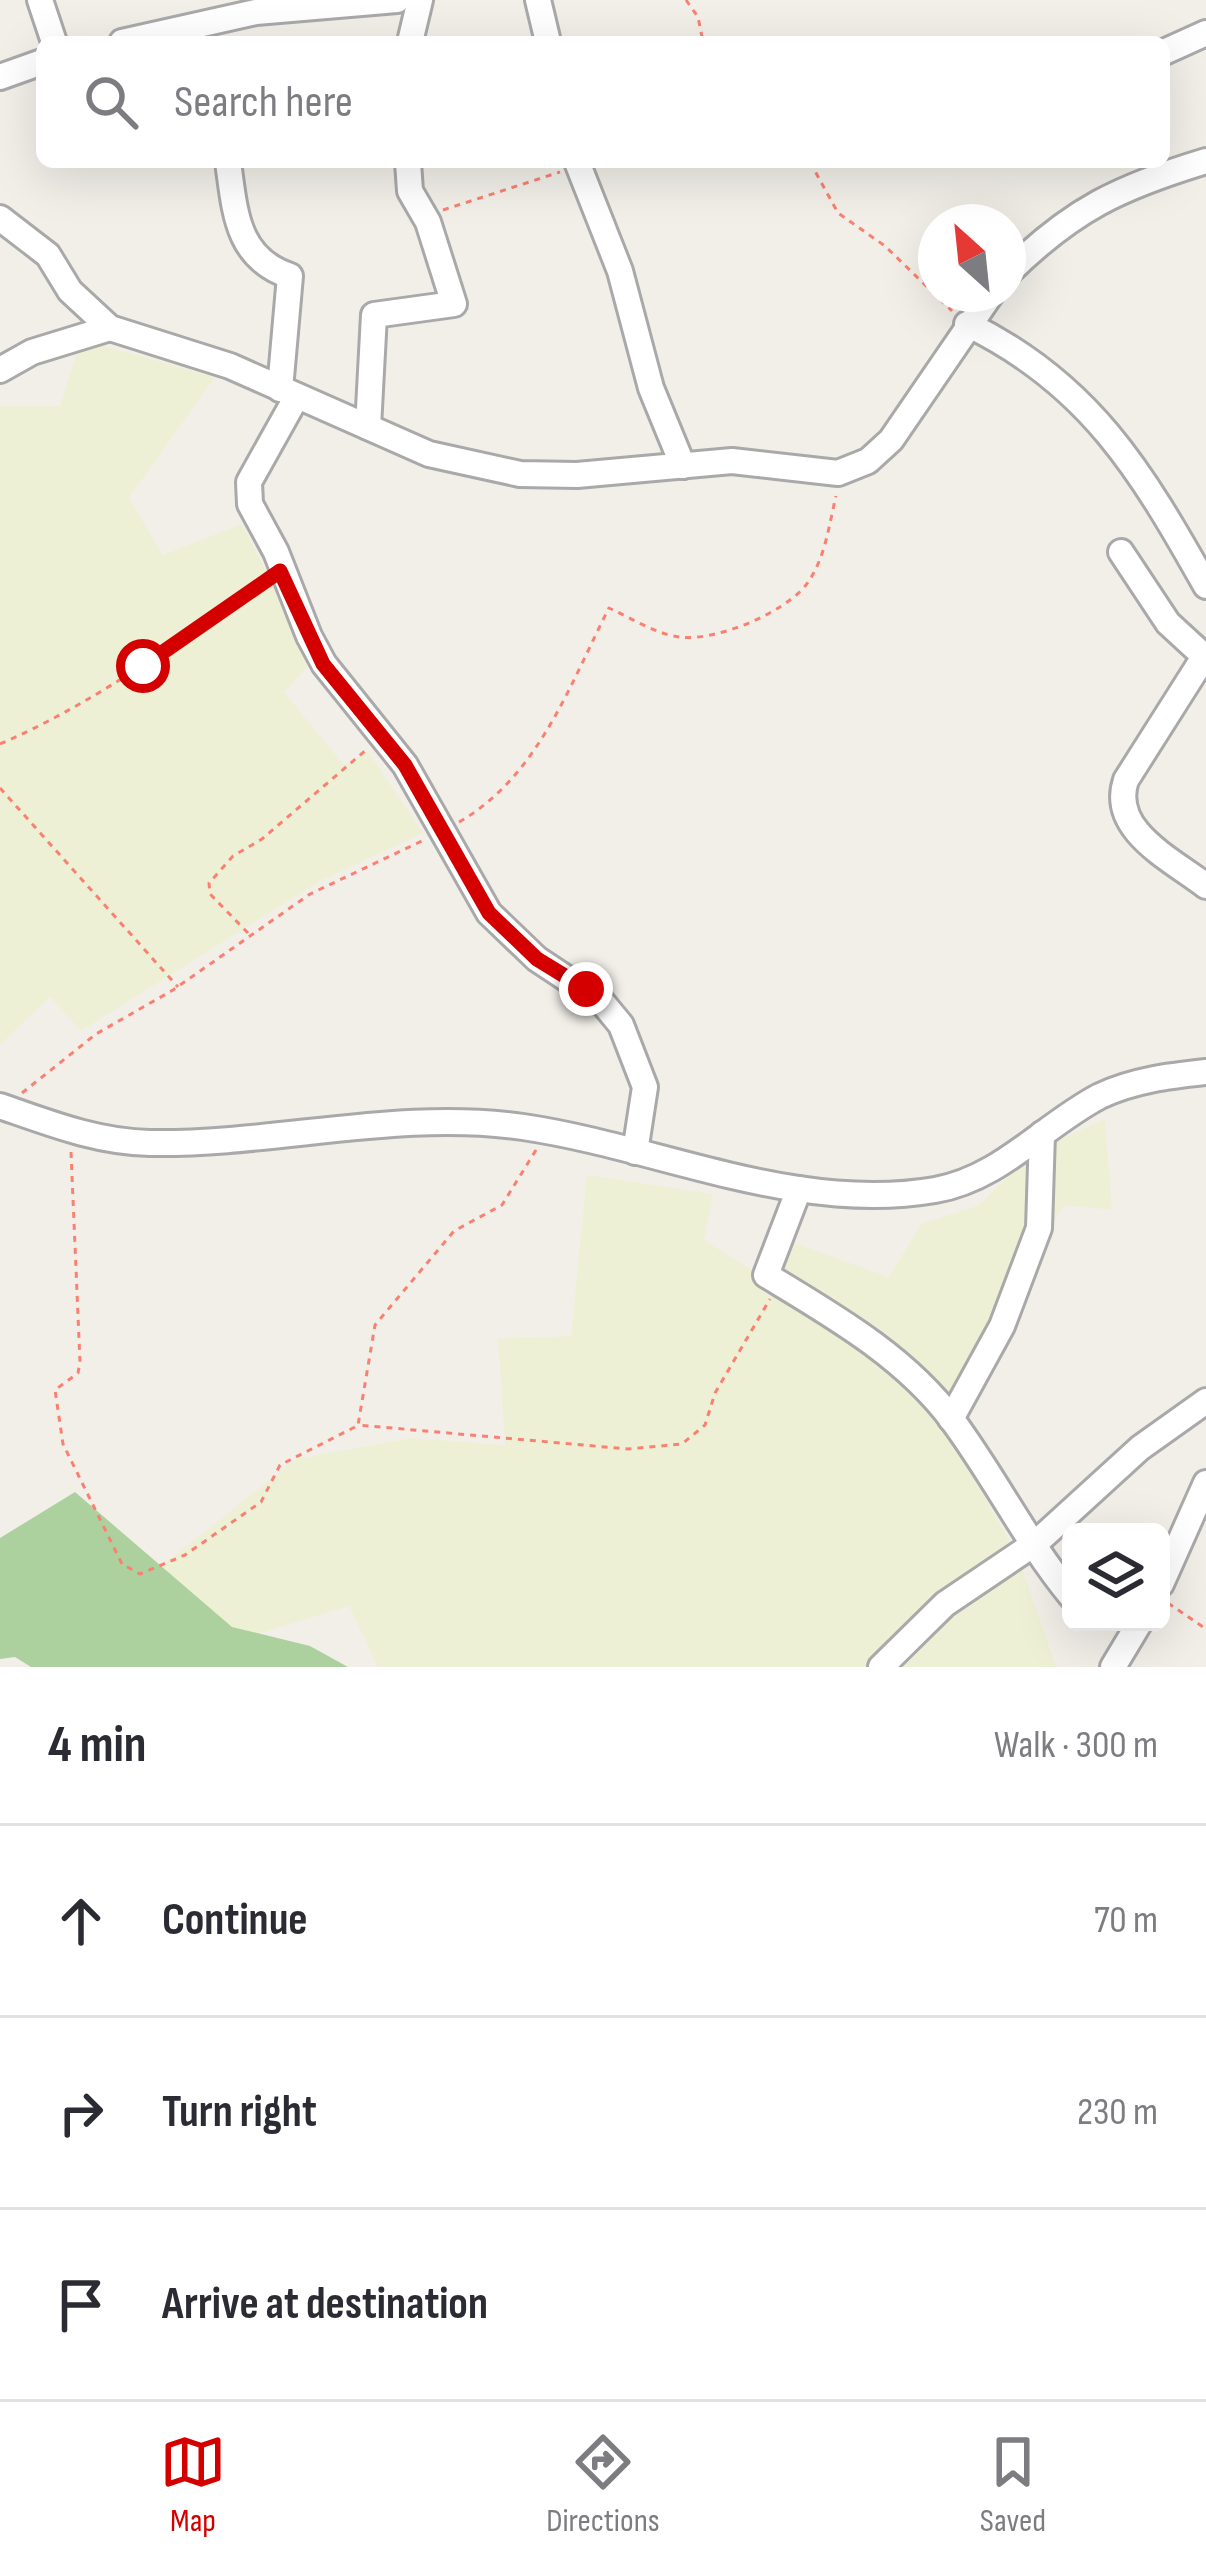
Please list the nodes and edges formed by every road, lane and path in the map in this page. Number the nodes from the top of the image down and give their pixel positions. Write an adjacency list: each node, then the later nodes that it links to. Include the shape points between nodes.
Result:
1 (40, 0): 8 (street)
2 (397, 0): 6 (street, via 302,6)
3 (420, 0): 9 (street)
4 (538, 0): 10 (street)
5 (686, 0): 11 (path)
6 (210, 33)
7 (1206, 33): 12 (street)
8 (52, 36)
9 (411, 36)
10 (547, 36)
11 (702, 36)
12 (1170, 49)
13 (36, 64): 14 (street)
14 (0, 77)
15 (1206, 161): 23 (street, via 1084,207)
16 (229, 168): 28 (street, via 238,234 267,268 290,275)
17 (408, 168): 21 (street)
18 (566, 168): 21 (path)
19 (580, 168): 30 (street)
20 (813, 168): 25 (path, via 838,213 885,245)
21 (424, 216): 29 (street, via 454,304 374,316)
22 (2, 221): 26 (street, via 48,255 78,301)
23 (1026, 257)
24 (977, 312): 25 (street)
25 (967, 324): 31 (street, via 891,440); 34 (street, via 1013,347 1090,411 1126,453)
26 (110, 328): 27 (street); 28 (street)
27 (0, 370)
28 (288, 393): 29 (street); 33 (street, via 248,482)
29 (368, 427): 30 (street, via 429,454 520,474)
30 (683, 466): 31 (street, via 731,461)
31 (843, 471): 39 (path, via 825,547 806,586 704,639 672,637 609,608 538,748 475,813)
32 (1121, 552): 35 (street, via 1168,622)
33 (280, 571): 36 (street, via 323,664); 37 (path, via 125,677)
34 (1206, 586)
35 (1205, 657): 40 (street, via 1119,801 1142,837)
36 (382, 736): 39 (street); 41 (path, via 209,884)
37 (0, 744)
38 (0, 788): 42 (path)
39 (440, 833): 41 (path, via 310,894); 48 (street, via 509,936 586,989 621,1025 646,1087)
40 (1206, 886)
41 (249, 934): 42 (path)
42 (178, 987): 44 (path, via 96,1034)
43 (1206, 1072): 47 (street, via 1149,1078 1099,1097)
44 (2, 1107): 45 (street)
45 (70, 1131): 46 (street, via 148,1143 465,1121); 53 (path, via 80,1362 55,1390 62,1444 122,1564 140,1574 185,1555 261,1502 280,1465)
46 (543, 1131): 48 (street); 53 (path, via 531,1166 502,1205 454,1231 375,1325)
47 (1042, 1134): 49 (street, via 996,1167 942,1189 879,1198); 52 (street, via 1039,1228 1002,1326)
48 (634, 1152): 49 (street)
49 (799, 1190): 50 (street, via 766,1274)
50 (779, 1283): 52 (street, via 862,1335); 53 (path, via 705,1425 682,1444 628,1449)
51 (1206, 1401): 55 (street, via 1140,1448)
52 (951, 1419): 57 (street)
53 (358, 1425)
54 (1206, 1483): 58 (street)
55 (1074, 1523)
56 (1062, 1530): 57 (street)
57 (1030, 1546): 59 (street); 63 (street, via 944,1604)
58 (1170, 1564)
59 (1062, 1585)
60 (1170, 1604): 61 (path)
61 (1206, 1629)
62 (1135, 1631): 64 (street)
63 (881, 1667)
64 (1113, 1667)

